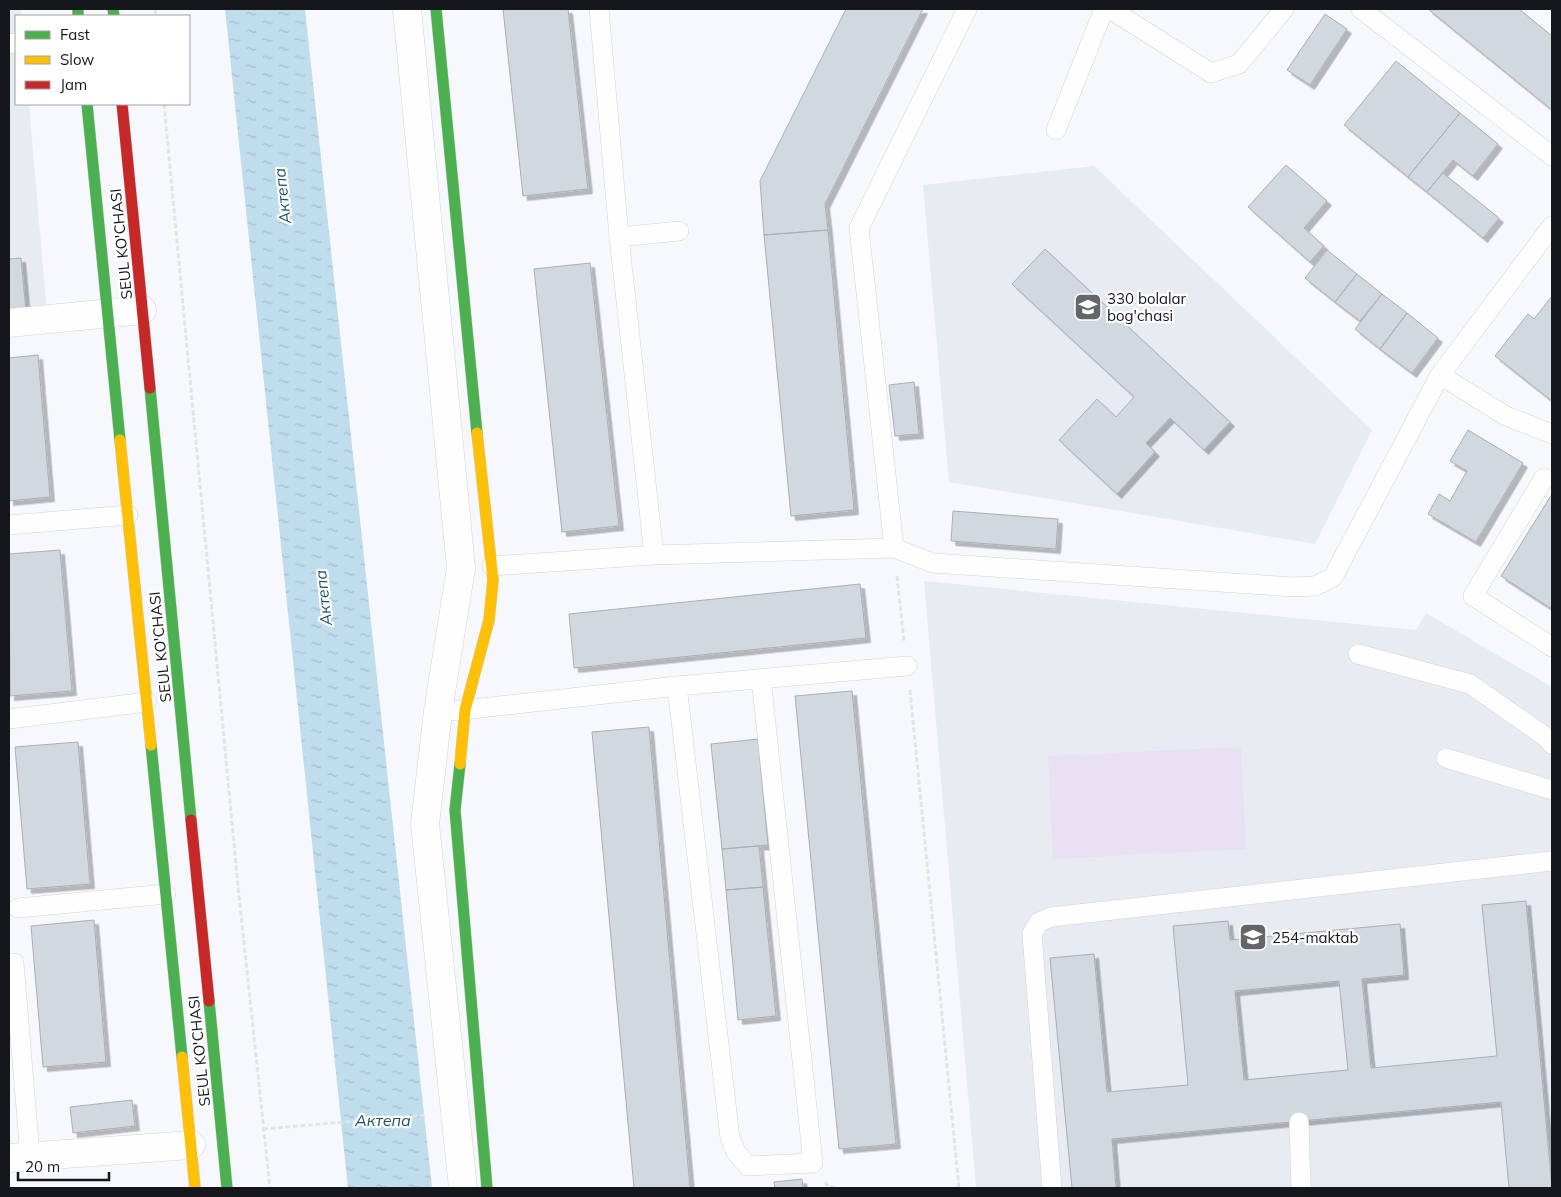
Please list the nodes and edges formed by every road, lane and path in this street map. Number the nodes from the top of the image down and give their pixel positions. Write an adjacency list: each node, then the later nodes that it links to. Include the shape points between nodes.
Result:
1 (407, 9): 35 (street, via 461,568)
2 (436, 9): 27 (main road)
3 (599, 9): 16 (lane)
4 (967, 9): 25 (lane, via 859,228)
5 (1104, 9): 12 (lane)
6 (1110, 9): 7 (lane, via 1211,73 1239,64)
7 (1284, 9)
8 (1361, 9): 13 (lane)
9 (87, 105): 18 (main road, SEUL KO'CHASI)
10 (122, 105): 17 (main road, SEUL KO'CHASI)
11 (164, 105): 46 (path)
12 (1056, 130)
13 (1552, 156)
14 (1552, 226): 20 (lane)
15 (679, 231): 16 (lane)
16 (619, 237): 26 (lane)
17 (142, 310): 18 (street); 50 (main road, SEUL KO'CHASI)
18 (108, 313): 19 (street); 23 (main road, SEUL KO'CHASI)
19 (9, 324)
20 (1440, 375): 21 (lane, via 1506,416); 25 (lane, via 1333,577 1315,586 933,563)
21 (1552, 434)
22 (1544, 478): 28 (lane, via 1473,596)
23 (128, 515): 24 (lane); 33 (main road, SEUL KO'CHASI)
24 (9, 525)
25 (894, 548): 26 (lane); 30 (path)
26 (654, 554): 27 (lane)
27 (492, 566): 34 (main road, via 492,607)
28 (1552, 647)
29 (1358, 654): 37 (lane, via 1470,684 1546,736)
30 (907, 666): 31 (lane); 54 (path)
31 (761, 678): 32 (lane); 32 (lane, via 813,1163 748,1166 736,1152 730,1138)
32 (677, 686): 34 (lane)
33 (147, 702): 36 (lane); 41 (main road, SEUL KO'CHASI)
34 (465, 710): 35 (lane); 53 (main road, via 455,810)
35 (438, 711): 52 (street, via 425,824)
36 (9, 720)
37 (1552, 744)
38 (1446, 758): 39 (lane)
39 (1552, 790)
40 (1552, 861): 55 (lane, via 1051,917 1039,922 1032,934)
41 (166, 894): 42 (lane); 47 (main road, SEUL KO'CHASI)
42 (18, 908)
43 (14, 963): 48 (lane)
44 (437, 1114): 46 (path)
45 (1299, 1122): 56 (lane)
46 (263, 1129): 51 (path)
47 (191, 1145): 48 (street); 49 (main road, SEUL KO'CHASI)
48 (20, 1157)
49 (195, 1188)
50 (227, 1188)
51 (270, 1188)
52 (463, 1188)
53 (487, 1188)
54 (958, 1188)
55 (1052, 1188)
56 (1301, 1188)

